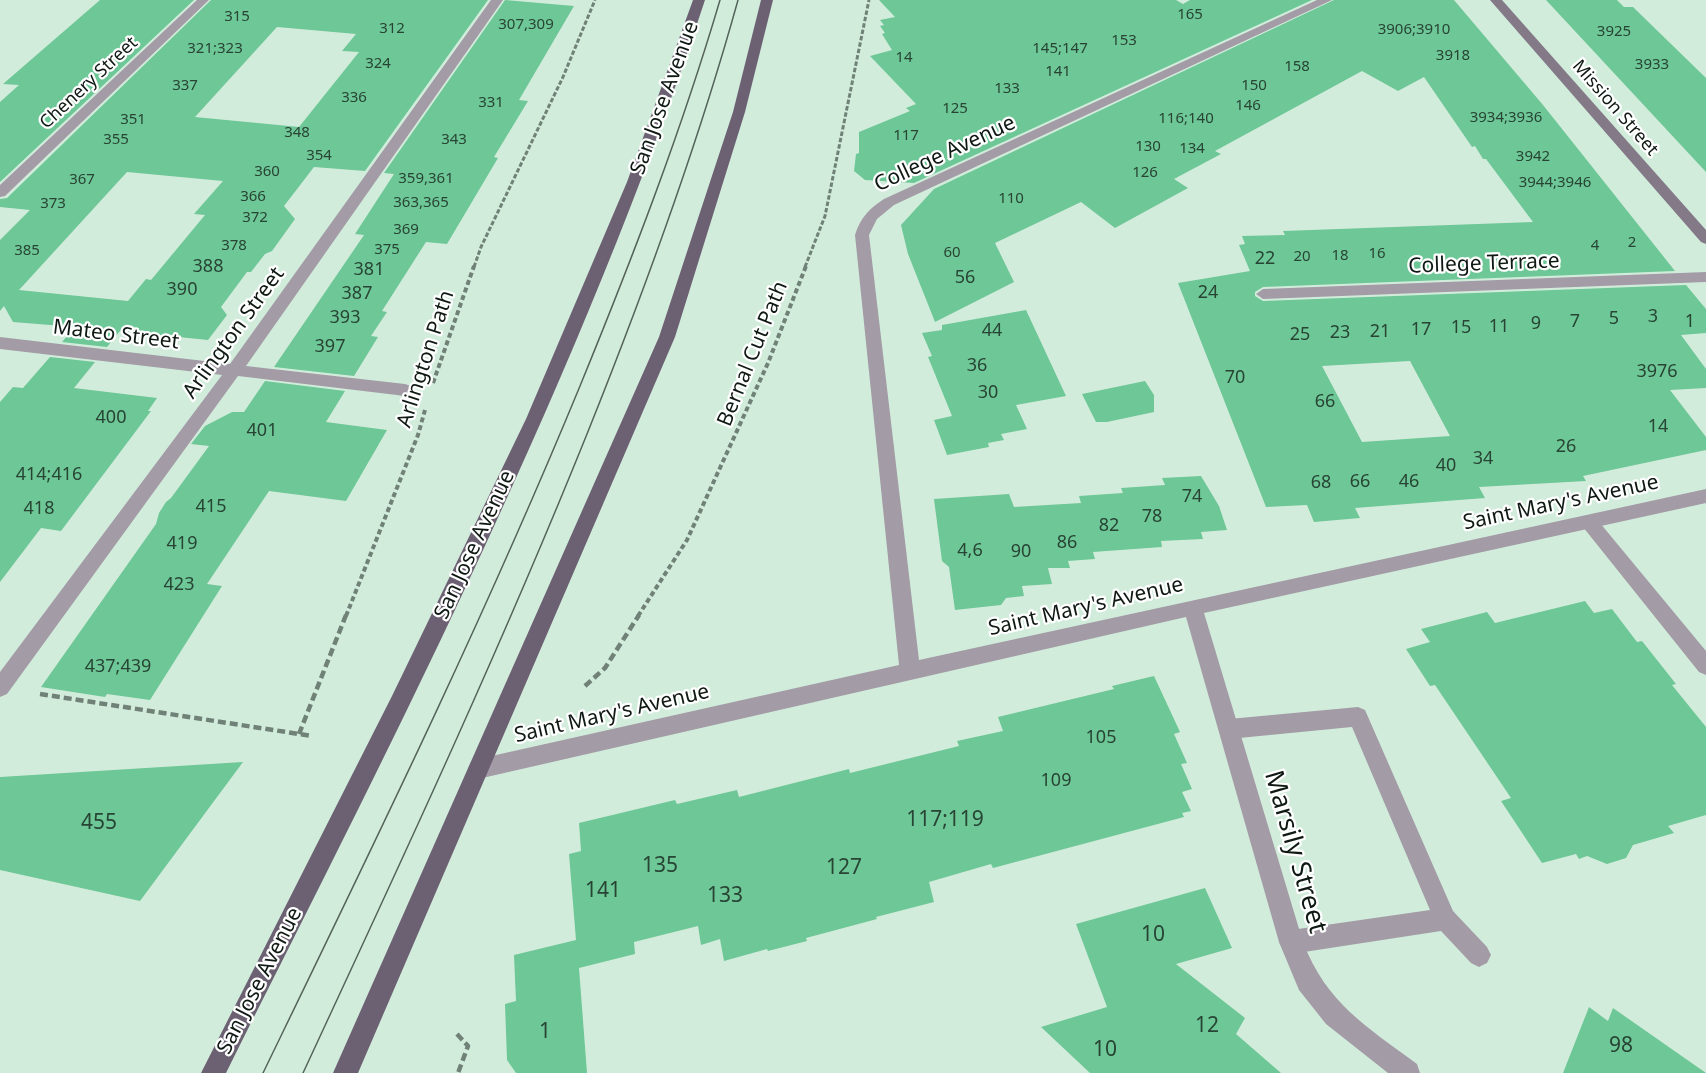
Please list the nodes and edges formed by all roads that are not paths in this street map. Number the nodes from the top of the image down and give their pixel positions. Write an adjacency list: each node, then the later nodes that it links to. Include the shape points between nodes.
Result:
1 (203, 0): 7 (street, Chenery Street)
2 (498, 0): 12 (street, Arlington Street)
3 (699, 0): 25 (main road, San Jose Avenue, via 638,173 558,365 403,699)
4 (767, 0): 21 (main road, via 739,112 667,337)
5 (1326, 0): 18 (street, College Avenue, via 889,202 874,211 865,223 862,235)
6 (1496, 0): 8 (main road, Mission Street)
7 (0, 193)
8 (1706, 239)
9 (1706, 277): 10 (street, College Terrace)
10 (1263, 294)
11 (0, 343): 12 (street, Mateo Street)
12 (234, 370): 13 (street, Mateo Street); 19 (street, Arlington Street)
13 (405, 390)
14 (1706, 496): 15 (street, Saint Mary's Avenue)
15 (1589, 522): 16 (street, Saint Mary's Avenue); 17 (street)
16 (1193, 607): 18 (street, Saint Mary's Avenue); 20 (street, Marsily Street)
17 (1706, 666)
18 (910, 672): 21 (street, Saint Mary's Avenue)
19 (0, 688)
20 (1229, 729): 22 (street, via 1358,717); 23 (street, Marsily Street)
21 (478, 769): 26 (main road)
22 (1445, 919): 23 (street); 24 (street)
23 (1291, 942): 27 (street, Marsily Street, via 1316,994 1333,1013)
24 (1479, 955)
25 (213, 1073)
26 (345, 1073)
27 (1408, 1073)

